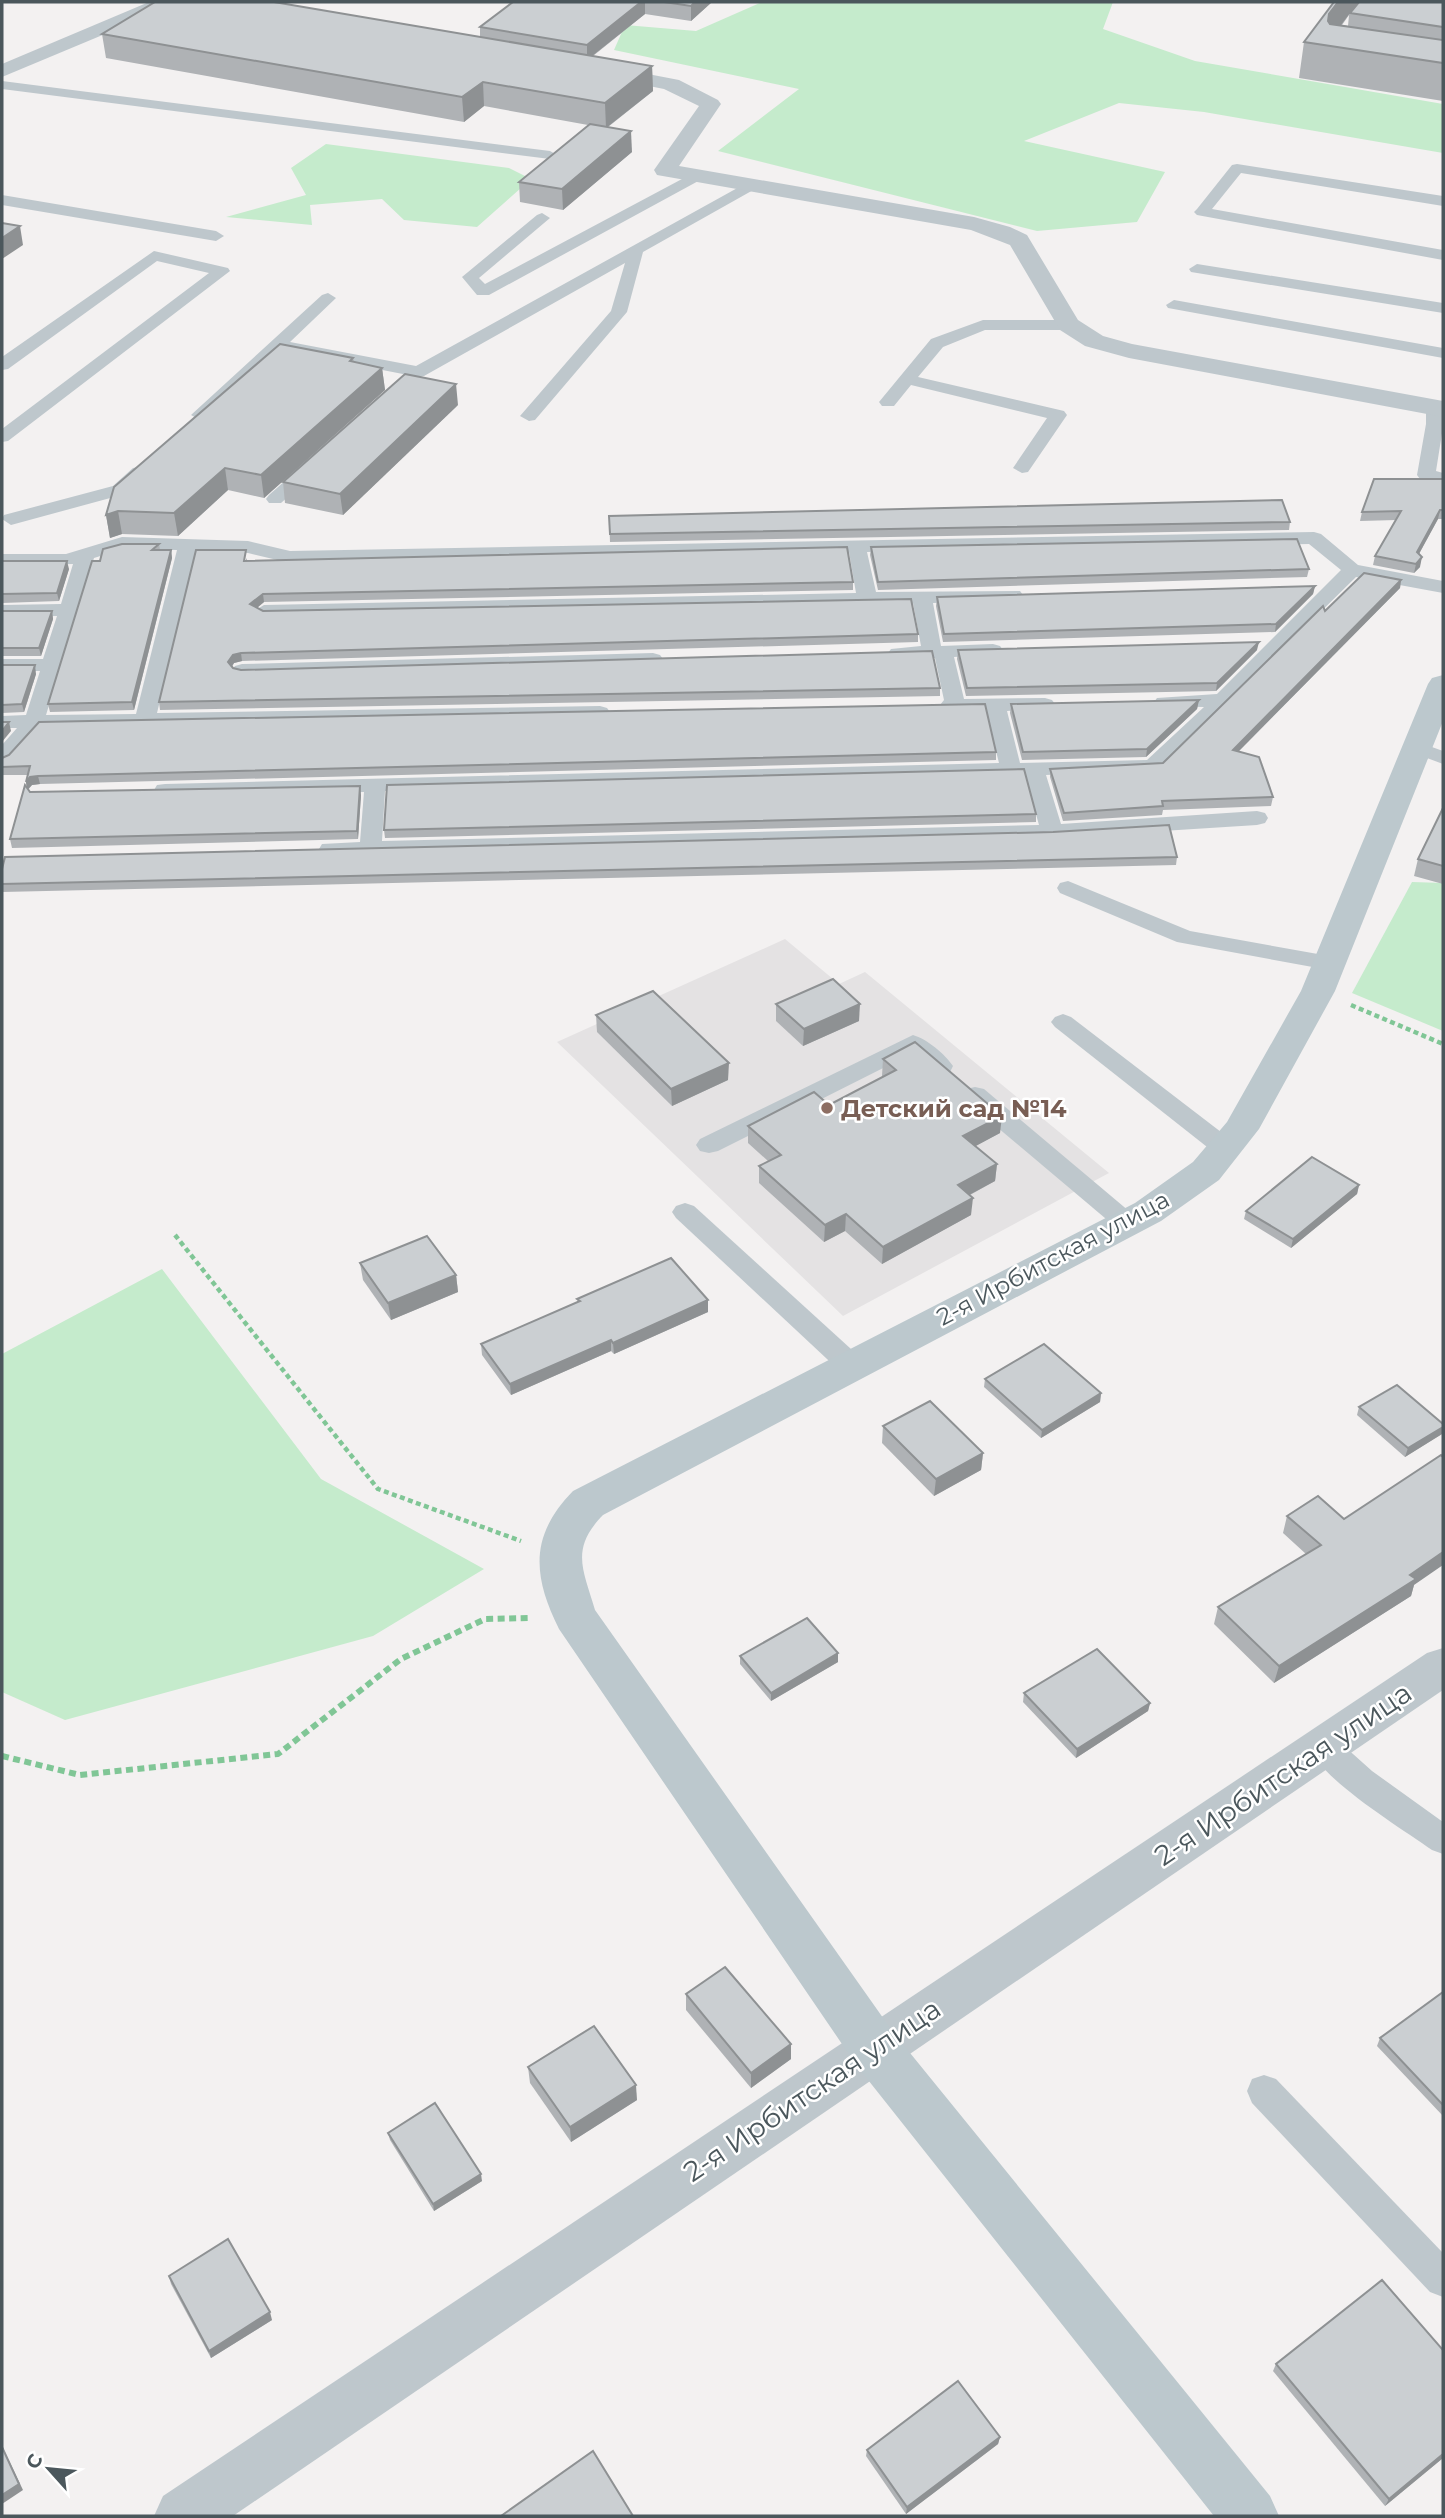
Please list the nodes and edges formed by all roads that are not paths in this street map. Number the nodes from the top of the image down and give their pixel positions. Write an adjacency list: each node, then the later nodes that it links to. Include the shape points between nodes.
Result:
1 (164, 2): 3 (street)
2 (587, 69): 6 (street, via 690,89 711,104 664,170)
3 (2, 71)
4 (2, 85): 5 (lane)
5 (550, 155)
6 (697, 176): 7 (street); 10 (lane, via 483,292 470,277)
7 (750, 186): 12 (lane); 18 (street, via 1002,232 1019,240)
8 (2, 200): 11 (lane)
9 (1443, 201): 13 (lane, via 1237,168 1202,212)
10 (542, 218)
11 (216, 236)
12 (636, 250): 22 (lane); 26 (lane, via 619,312)
13 (1443, 255)
14 (1197, 269): 17 (lane)
15 (328, 298): 19 (lane)
16 (1174, 305): 20 (lane)
17 (1443, 308)
18 (1069, 325): 23 (lane, via 983,326 937,343); 27 (street, via 1094,341 1129,351)
19 (276, 344): 22 (lane); 28 (lane)
20 (1443, 354)
21 (2, 365): 29 (lane, via 154,256 222,271)
22 (418, 372): 24 (lane)
23 (907, 379): 25 (lane); 32 (lane, via 1058,415)
24 (397, 390)
25 (888, 402)
26 (529, 416)
27 (1439, 417): 33 (lane, via 1426,475)
28 (188, 426)
29 (2, 437)
30 (326, 454): 34 (lane)
31 (149, 463): 35 (lane, via 119,490)
32 (1021, 468)
33 (1443, 478)
34 (275, 499)
35 (11, 519)
36 (188, 545): 37 (lane, via 248,547 289,556); 38 (lane, via 122,543); 66 (lane)
37 (857, 547): 40 (lane, via 1314,538); 45 (lane)
38 (86, 554): 39 (lane, via 66,560); 47 (lane)
39 (2, 560)
40 (1352, 570): 42 (lane); 43 (lane)
41 (1309, 586): 42 (lane)
42 (1337, 586): 50 (lane)
43 (1443, 587)
44 (1032, 594): 46 (lane)
45 (867, 598): 46 (lane); 49 (lane)
46 (922, 598): 53 (lane)
47 (69, 610): 48 (lane); 57 (lane)
48 (2, 611)
49 (264, 611)
50 (1281, 641): 51 (lane); 59 (lane)
51 (1254, 642)
52 (1010, 649): 53 (lane)
53 (937, 652): 54 (lane); 62 (lane)
54 (877, 653)
55 (670, 659): 58 (lane)
56 (2, 665): 57 (lane)
57 (52, 665): 68 (lane)
58 (242, 670)
59 (1223, 701): 60 (lane); 71 (lane, via 1153,766)
60 (1142, 702)
61 (1062, 703): 63 (lane)
62 (955, 705): 63 (lane); 64 (lane)
63 (995, 705): 72 (lane)
64 (927, 706)
65 (620, 711): 66 (lane)
66 (145, 720): 68 (lane)
67 (2, 722): 68 (lane)
68 (34, 722): 70 (lane)
69 (1436, 725): 80 (street, 2-я Ирбитская улица)
70 (2, 758)
71 (1034, 768): 72 (lane); 76 (lane)
72 (1011, 769): 73 (lane)
73 (375, 785): 74 (lane); 77 (lane)
74 (138, 791)
75 (1257, 818): 76 (lane)
76 (1052, 831): 77 (lane)
77 (371, 848): 78 (lane)
78 (302, 850)
79 (1068, 888): 80 (lane, via 1185,937)
80 (1324, 977): 83 (street, 2-я Ирбитская улица, via 1241,1129)
81 (1063, 1022): 83 (lane)
82 (709, 1144): 85 (lane, via 913,1043)
83 (1225, 1148): 85 (street, 2-я Ирбитская улица, via 1206,1171)
84 (685, 1212): 86 (lane)
85 (1127, 1223): 86 (street, 2-я Ирбитская улица)
86 (852, 1366): 90 (street, 2-я Ирбитская улица, via 588,1503 563,1537 575,1616)
87 (1443, 1666): 88 (street, 2-я Ирбитская улица)
88 (1323, 1746): 89 (lane, via 1361,1781); 90 (street, 2-я Ирбитская улица)
89 (1443, 1840)
90 (875, 2049): 93 (street, 2-я Ирбитская улица); 94 (street)
91 (1264, 2091): 92 (lane)
92 (1443, 2279)
93 (183, 2516)
94 (1250, 2516)

